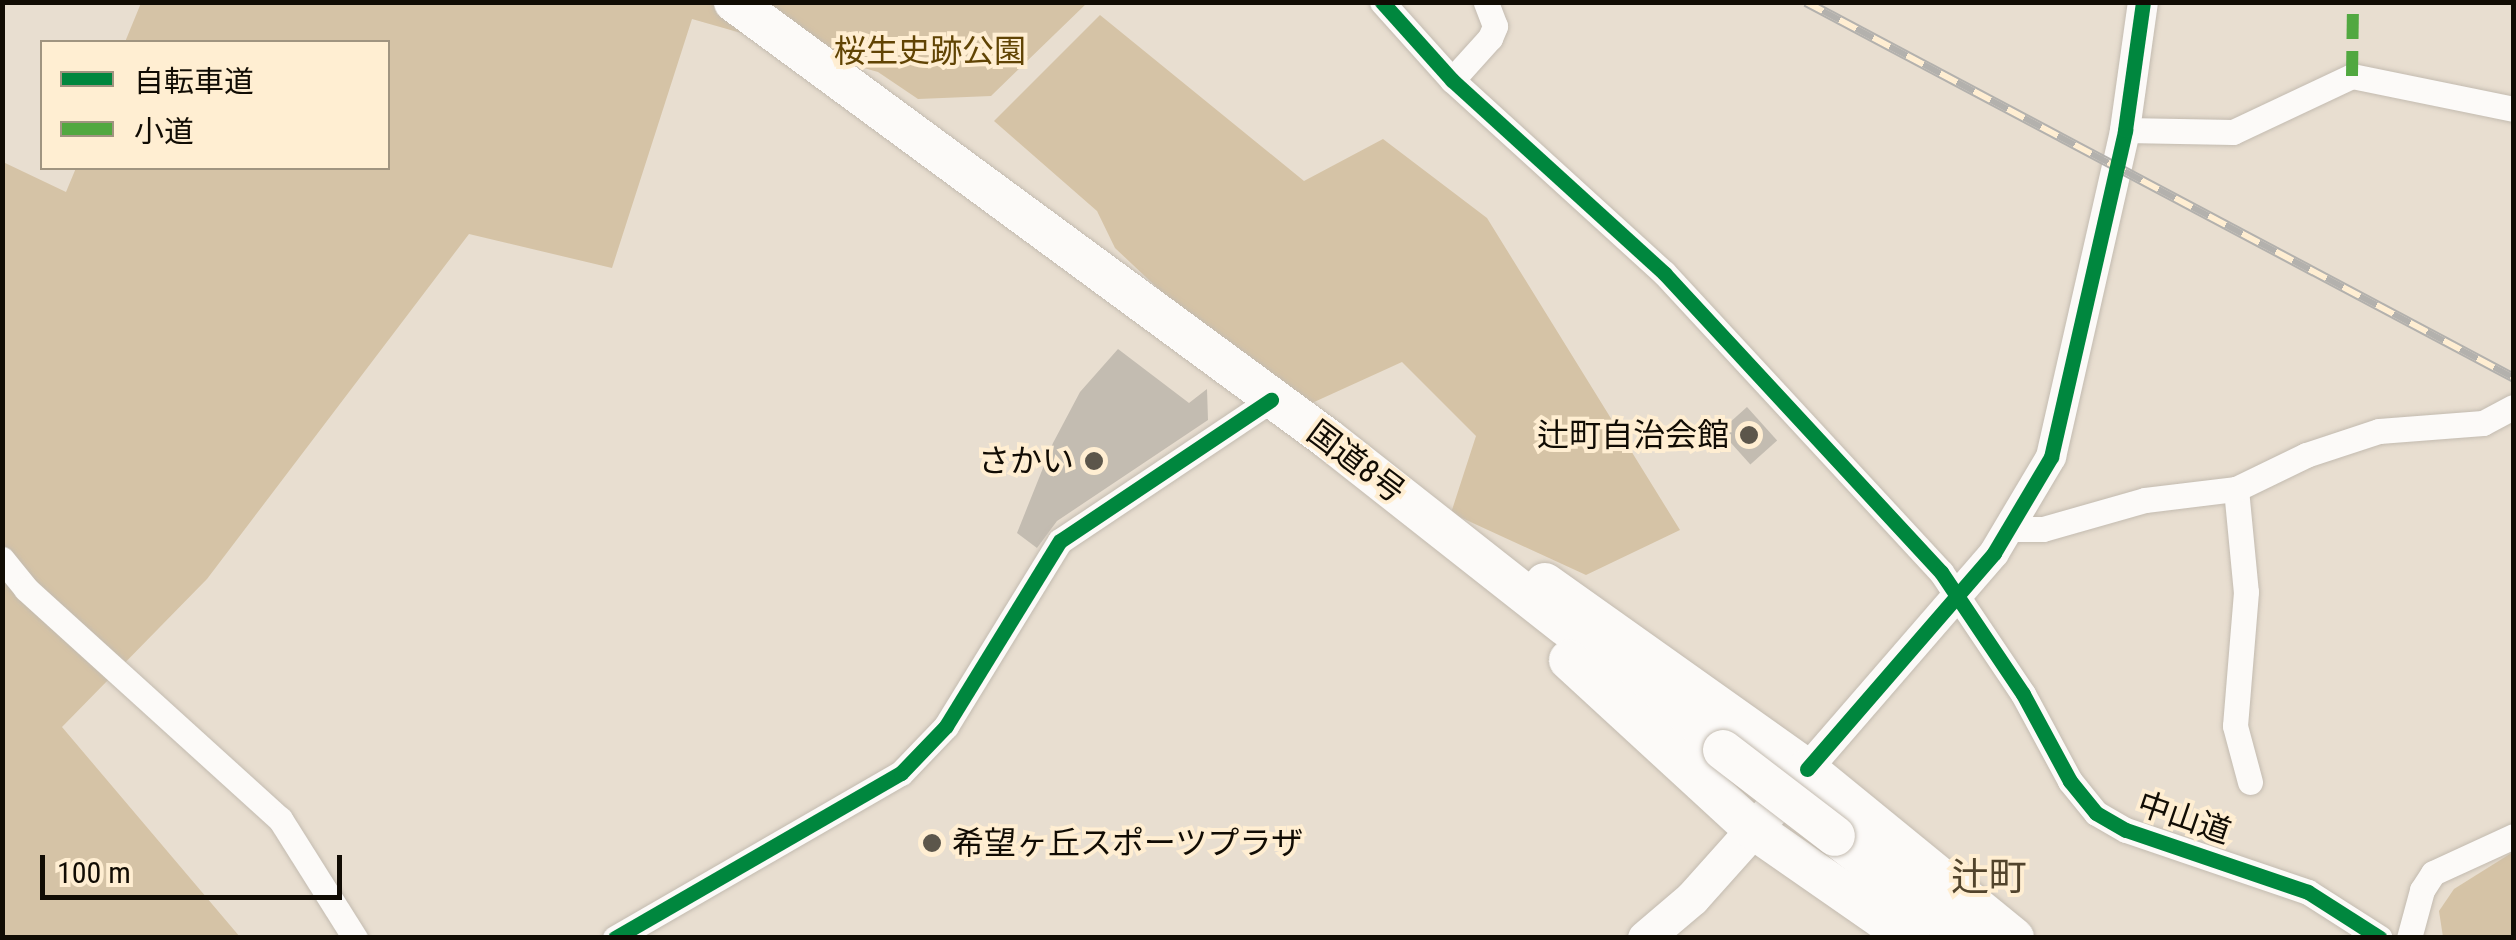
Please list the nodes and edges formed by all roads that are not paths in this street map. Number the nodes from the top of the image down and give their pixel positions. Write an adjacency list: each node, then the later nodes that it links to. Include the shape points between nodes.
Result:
1 (734, 2): 8 (highway, 国道8号, via 982,179)
2 (1382, 2): 5 (street, 中山道)
3 (1486, 2): 5 (street, via 1495,26 1490,38)
4 (2142, 2): 7 (street)
5 (1452, 80): 14 (street, 中山道, via 1664,274)
6 (2514, 110): 7 (street, via 2352,76 2233,132)
7 (2124, 130): 11 (street, via 2070,398 2052,456)
8 (1271, 400): 12 (highway, 国道8号); 20 (street, via 1060,541 946,726 900,772)
9 (2513, 407): 10 (street, via 2484,423 2379,431 2306,455)
10 (2236, 489): 11 (street, via 2145,500 2043,529); 16 (street, via 2246,592 2235,726)
11 (2012, 529): 14 (street)
12 (1464, 547): 15 (highway, via 1580,604); 17 (highway, via 1534,628); 23 (highway, 国道8号, bridge)
13 (2, 560): 19 (street, via 280,819)
14 (1956, 594): 15 (street); 25 (street, 中山道, via 2023,694 2070,781 2096,812 2126,830 2308,892)
15 (1808, 769): 17 (main road); 24 (highway)
16 (2250, 782)
17 (1753, 829): 21 (main road, via 1692,898); 22 (highway)
18 (2514, 836): 26 (street, via 2433,874)
19 (355, 938)
20 (615, 938)
21 (1645, 938)
22 (1910, 938)
23 (1966, 938)
24 (2014, 938)
25 (2380, 938)
26 (2410, 938)

